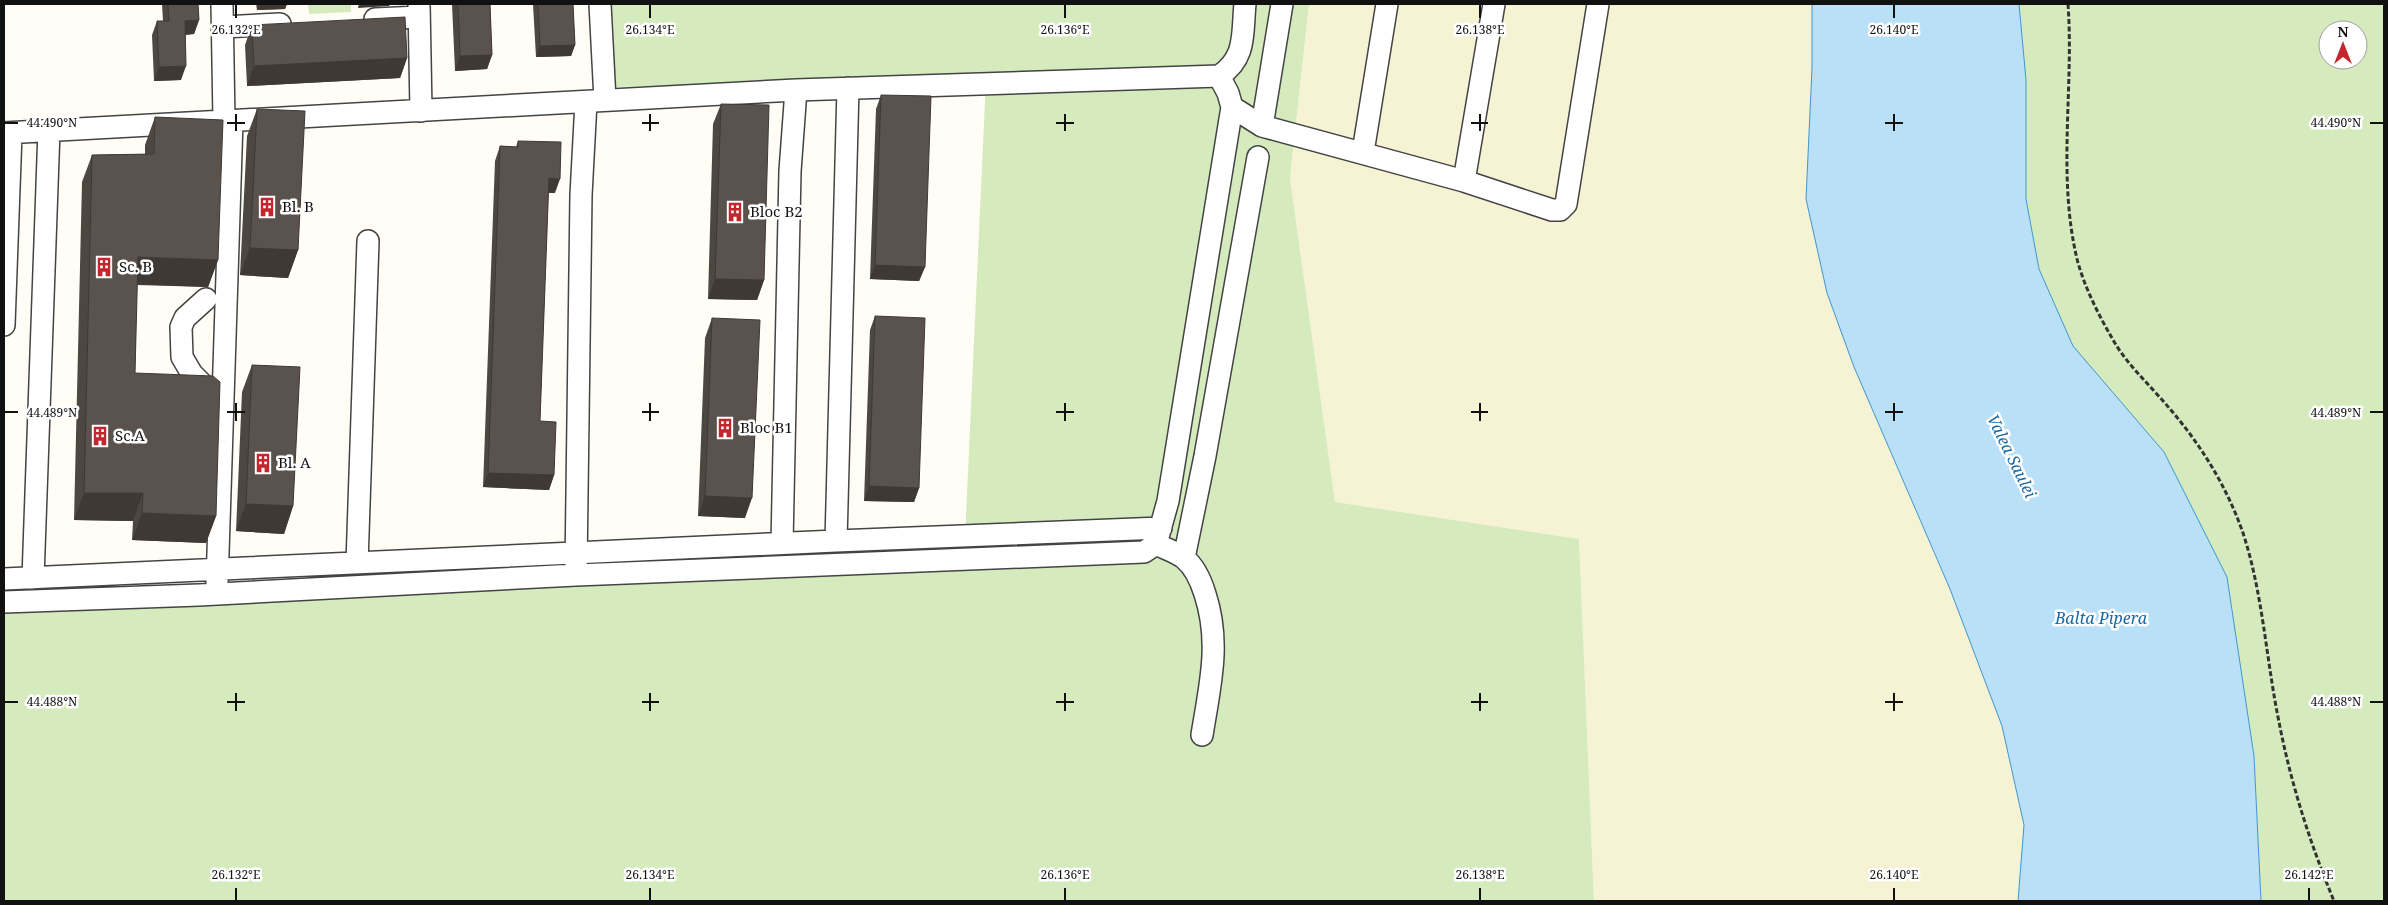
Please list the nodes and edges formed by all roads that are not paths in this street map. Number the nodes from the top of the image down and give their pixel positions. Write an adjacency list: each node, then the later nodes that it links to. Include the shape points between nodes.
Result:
1 (222, 4): 11 (street)
2 (600, 4): 15 (street)
3 (1245, 4): 12 (street, via 1240,55 1229,70)
4 (1282, 4): 19 (street)
5 (1387, 4): 22 (street)
6 (1494, 4): 25 (street)
7 (1598, 4): 25 (street, via 1566,204 1560,210 1552,210)
8 (419, 10): 9 (street); 17 (street)
9 (350, 20)
10 (301, 23): 11 (street)
11 (223, 27): 18 (street)
12 (1219, 76): 13 (street); 16 (street)
13 (848, 88): 14 (street); 32 (street)
14 (796, 90): 15 (street); 33 (street, via 790,171)
15 (596, 101): 17 (street); 34 (street, via 581,205)
16 (1232, 107): 19 (street); 31 (street, via 1170,487)
17 (420, 110): 18 (street)
18 (228, 121): 20 (street); 30 (street)
19 (1262, 126): 22 (street)
20 (49, 130): 21 (street); 40 (street)
21 (7, 133): 24 (street)
22 (1364, 152): 25 (street)
23 (1258, 157): 36 (street)
24 (7, 173): 27 (street)
25 (1464, 181)
26 (368, 241): 37 (street)
27 (5, 263): 29 (street)
28 (206, 299): 30 (street, via 185,318 181,327 182,357 203,387)
29 (4, 325)
30 (222, 402): 38 (street)
31 (1159, 536): 32 (street); 36 (street); 39 (street, via 1144,552 1135,554)
32 (836, 541): 33 (street)
33 (782, 543): 34 (street)
34 (576, 553): 35 (street); 39 (street)
35 (490, 557): 37 (street); 42 (street)
36 (1184, 558): 45 (street, via 1200,578 1215,637)
37 (357, 563): 38 (street)
38 (217, 570): 40 (street); 43 (street)
39 (576, 575): 42 (street)
40 (33, 578): 41 (street)
41 (4, 579)
42 (491, 580): 43 (street)
43 (216, 594): 44 (street)
44 (4, 602)
45 (1202, 735)

